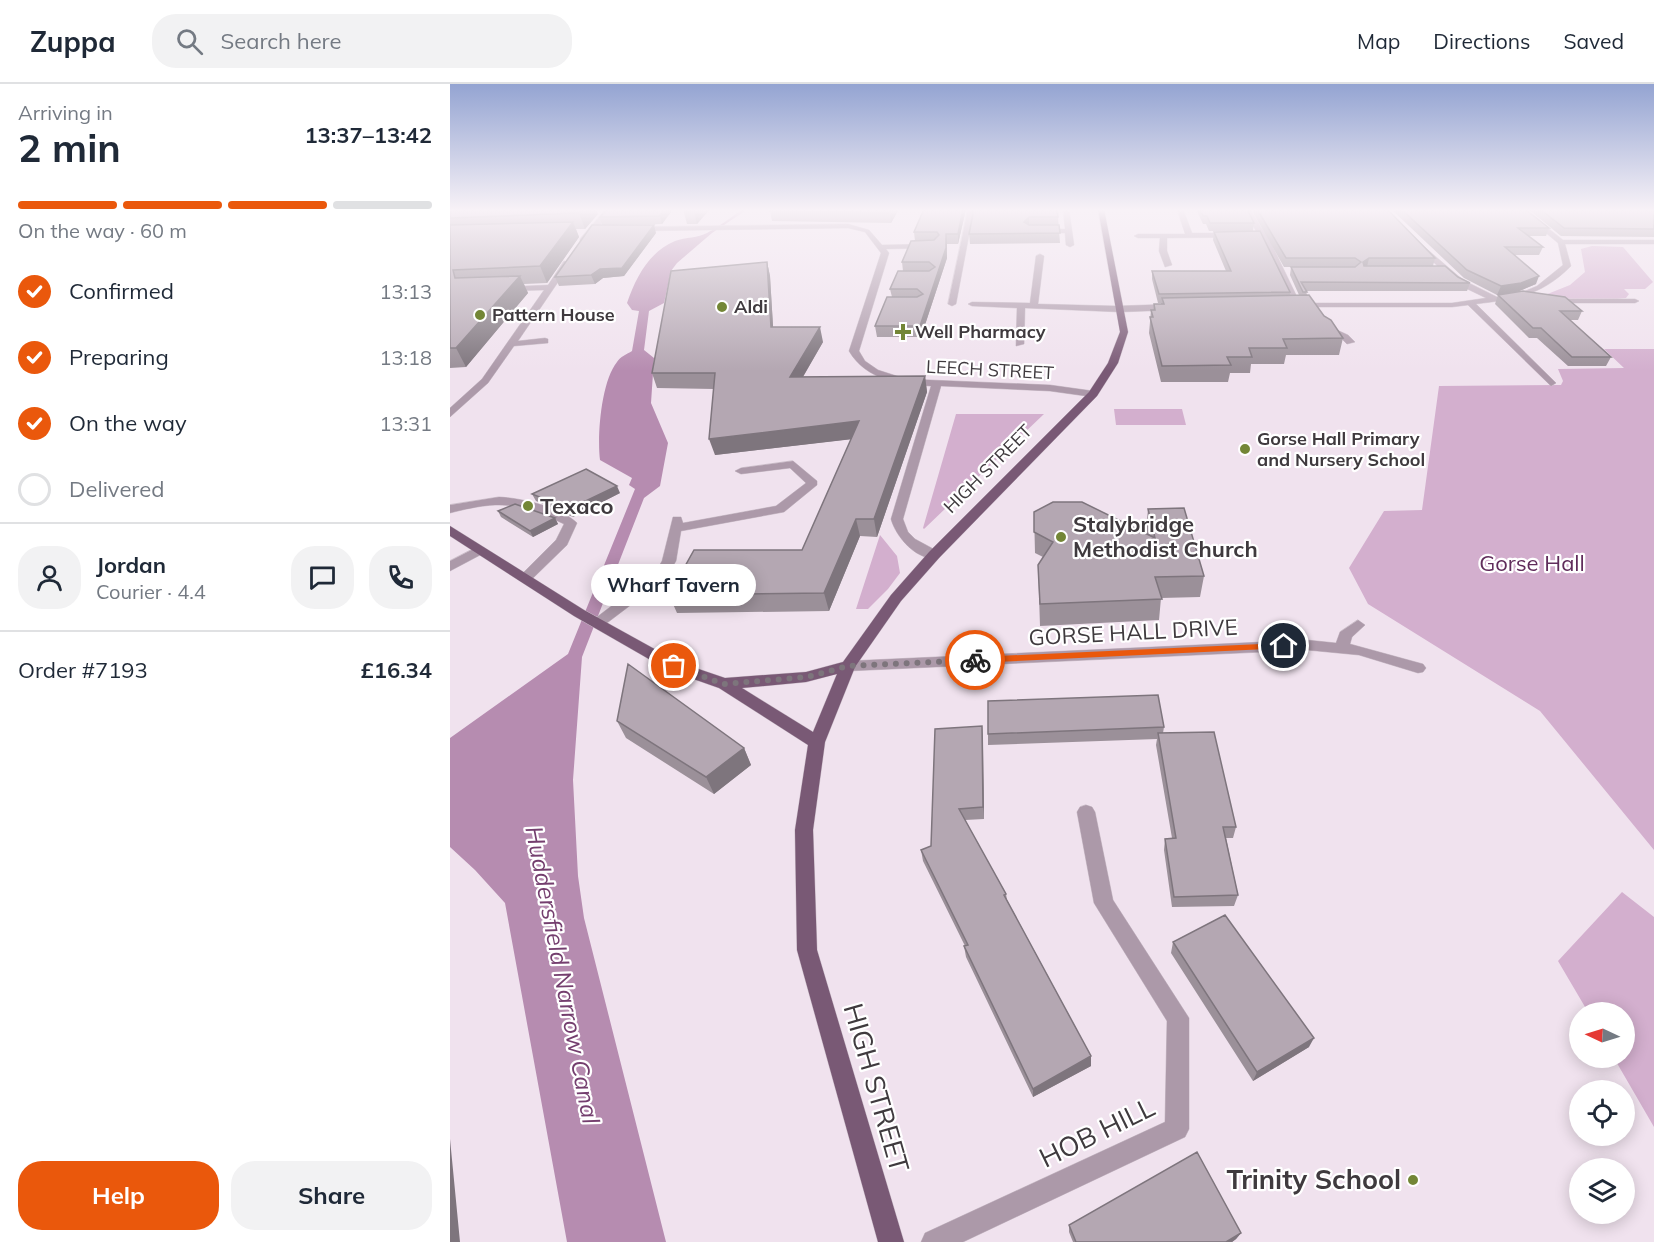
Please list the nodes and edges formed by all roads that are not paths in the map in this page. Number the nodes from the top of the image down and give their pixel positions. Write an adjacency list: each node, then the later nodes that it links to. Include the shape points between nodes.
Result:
1 (566, 263): 13 (street)
2 (885, 263): 33 (street, LEECH STREET, via 884,277 854,351 861,363)
3 (960, 263): 19 (street)
4 (1039, 263): 21 (street)
5 (1111, 263): 27 (main road, HIGH STREET)
6 (1277, 263): 11 (street)
7 (1438, 263): 10 (street)
8 (1566, 263): 15 (street, via 1540,288)
9 (1434, 270): 10 (street)
10 (1445, 270): 16 (street)
11 (1281, 271): 12 (street); 23 (street)
12 (1293, 271)
13 (549, 287): 14 (street); 30 (street)
14 (502, 290)
15 (1520, 296): 16 (street); 17 (street, via 1552,302)
16 (1495, 299): 18 (street)
17 (1635, 301)
18 (1470, 303): 24 (street); 34 (street)
19 (952, 304)
20 (972, 304): 25 (street)
21 (1034, 305): 25 (street); 27 (street)
22 (1285, 305): 23 (street)
23 (1297, 305): 24 (street)
24 (1310, 305): 29 (street, via 1325,329)
25 (1022, 306): 31 (street)
26 (1179, 307): 27 (street)
27 (1120, 308): 36 (main road, HIGH STREET, via 1124,332 1113,363)
28 (545, 341): 30 (street)
29 (1350, 342)
30 (510, 344): 37 (street, via 485,381)
31 (1019, 344)
32 (889, 365): 33 (street)
33 (875, 372): 35 (street, LEECH STREET, via 905,382)
34 (1551, 383)
35 (937, 384): 36 (street, LEECH STREET, via 1050,388); 42 (street, via 897,519 909,544)
36 (1093, 394): 42 (main road, HIGH STREET)
37 (450, 414)
38 (741, 471): 45 (street, via 793,464 813,483 780,510 676,524 669,561 660,576)
39 (450, 509): 44 (street, via 485,499 522,501 570,523 562,542)
40 (450, 530): 41 (main road)
41 (479, 550): 43 (street); 44 (main road)
42 (934, 555): 48 (main road, HIGH STREET, via 896,598)
43 (450, 567)
44 (524, 579): 45 (main road)
45 (598, 623): 50 (main road, via 674,666)
46 (1359, 625): 47 (street, via 1345,635)
47 (1342, 649): 48 (street, GORSE HALL DRIVE, via 1307,645); 49 (street, GORSE HALL DRIVE, via 1360,650)
48 (848, 666): 50 (main road, via 807,677); 51 (main road, HIGH STREET)
49 (1418, 668)
50 (724, 684): 51 (main road)
51 (817, 742): 53 (main road, HIGH STREET, via 804,830 807,950)
52 (1086, 812): 54 (street, HOB HILL, via 1104,903 1178,1018 1177,1129)
53 (891, 1242)
54 (934, 1242)

